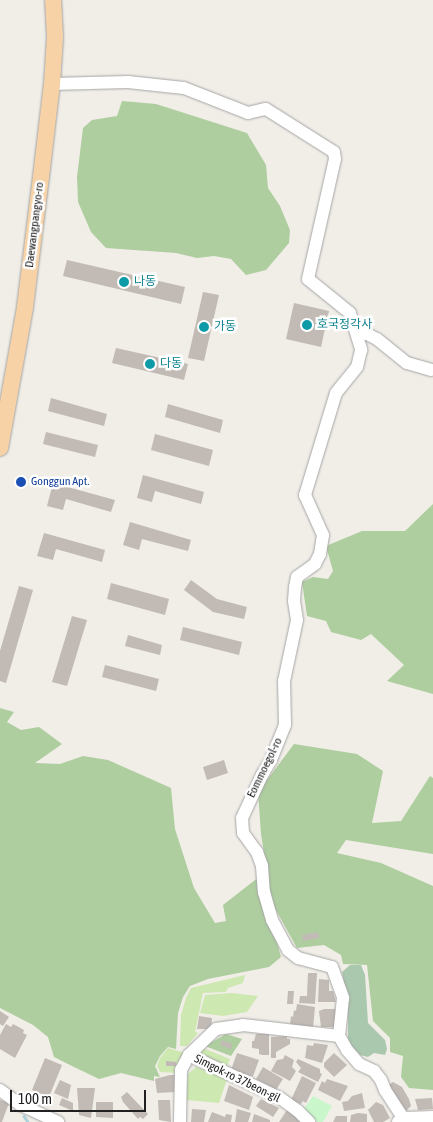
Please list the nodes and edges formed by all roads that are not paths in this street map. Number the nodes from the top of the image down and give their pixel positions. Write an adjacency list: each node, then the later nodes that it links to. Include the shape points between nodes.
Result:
1 (53, 0): 2 (main road, Daewangpangyo-ro)
2 (52, 84): 3 (street, Eommoegol-ro, via 128,82 184,88 248,113 266,109 334,152 308,279 350,313); 5 (main road, Daewangpangyo-ro, via 26,297)
3 (358, 333): 4 (street, via 376,339 408,363); 6 (street, Eommoegol-ro, via 361,350 357,367 336,393 305,495 323,535 320,554 314,564 297,577 294,601 297,620 284,681 285,725 272,760 242,818 244,833 262,866 264,892 272,920 288,950 298,958 332,967 343,998)
4 (431, 370)
5 (0, 448)
6 (339, 1036): 7 (street, via 265,1027 226,1027 216,1029); 10 (street, via 359,1064 374,1071 381,1080)
7 (188, 1055): 12 (street, via 181,1070); 13 (street, Simgok-ro 37beon-gil, via 280,1098)
8 (0, 1090): 11 (street, via 21,1105)
9 (433, 1117): 10 (street)
10 (400, 1120)
11 (58, 1122)
12 (180, 1122)
13 (309, 1122)

